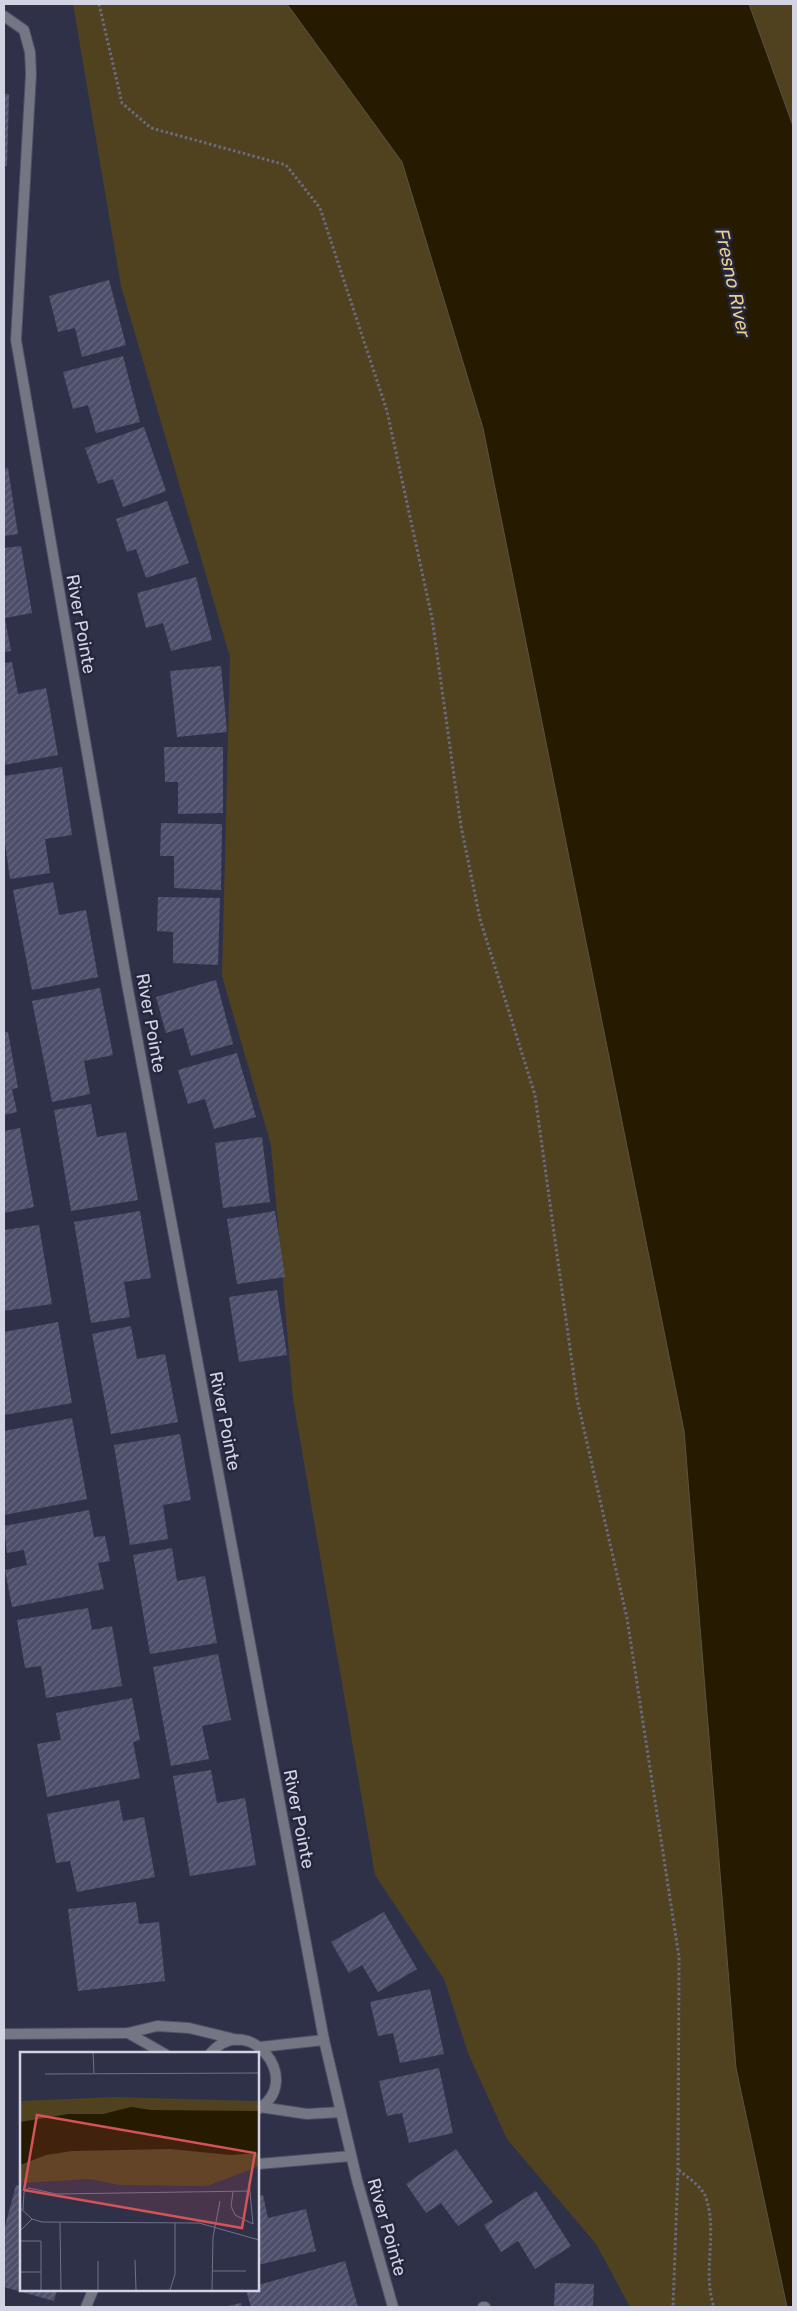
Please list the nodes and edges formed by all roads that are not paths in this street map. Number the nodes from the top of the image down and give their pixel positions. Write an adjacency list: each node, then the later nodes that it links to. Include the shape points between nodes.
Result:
1 (4, 16): 5 (street, River Pointe, via 24,30 32,74 16,340 127,984)
2 (128, 2033): 3 (street); 4 (street, via 157,2026 189,2028); 7 (street)
3 (4, 2034)
4 (238, 2040): 6 (street); 8 (street, via 225,2042)
5 (324, 2040): 6 (street); 10 (street, River Pointe)
6 (260, 2046): 9 (street, via 274,2065 276,2077 269,2099)
7 (161, 2052)
8 (212, 2052)
9 (259, 2108): 10 (street, via 307,2114)
10 (341, 2112): 11 (street, River Pointe)
11 (351, 2156): 12 (street); 15 (street, River Pointe)
12 (259, 2164)
13 (93, 2291): 14 (street)
14 (86, 2307)
15 (393, 2307)

